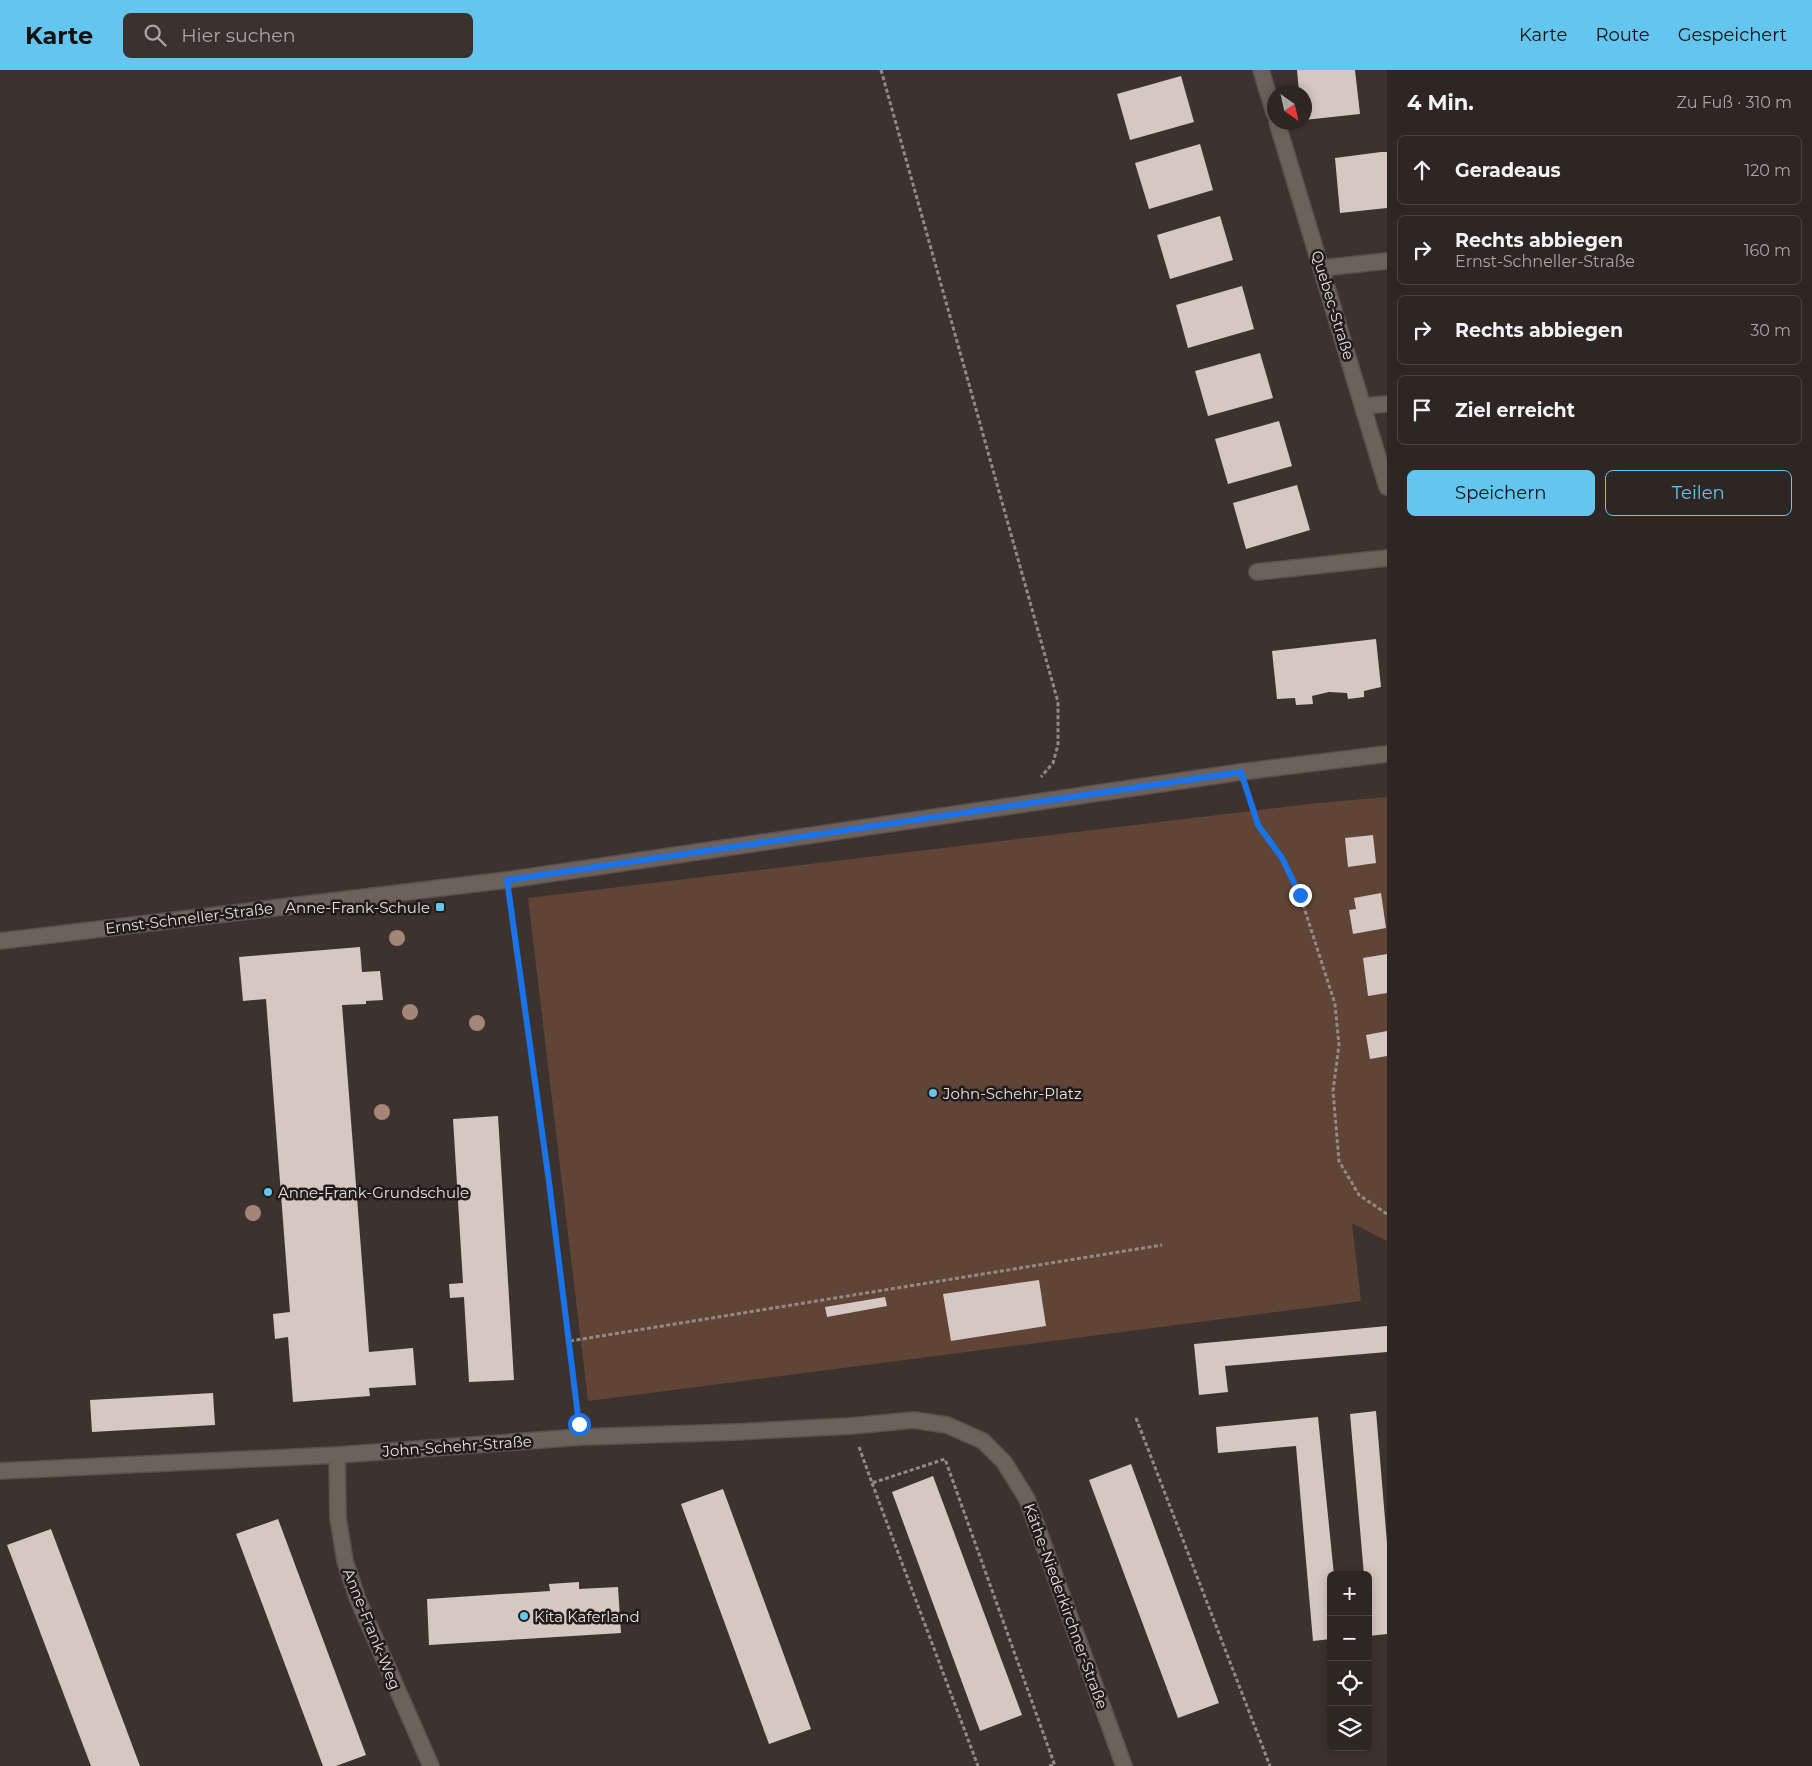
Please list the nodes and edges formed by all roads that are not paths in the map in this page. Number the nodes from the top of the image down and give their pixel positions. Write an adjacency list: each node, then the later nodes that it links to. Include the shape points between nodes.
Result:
1 (1261, 70): 2 (street)
2 (1267, 90)
3 (1279, 130): 5 (street, Quebec-Straße)
4 (1387, 261): 5 (street)
5 (1322, 268): 7 (street, Quebec-Straße)
6 (1387, 404): 7 (street)
7 (1363, 406): 8 (street, Quebec-Straße)
8 (1387, 487)
9 (1387, 558): 10 (street)
10 (1257, 572)
11 (1387, 754): 12 (street, Ernst-Schneller-Straße, via 1241,772 507,880)
12 (0, 941)
13 (914, 1420): 14 (street, John-Schehr-Straße, via 735,1432 581,1437); 17 (street, Käthe-Niederkirchner-Straße, via 947,1425 983,1441 1004,1462 1027,1500)
14 (336, 1454): 15 (street, John-Schehr-Straße); 16 (street, Anne-Frank-Weg, via 338,1518 345,1561 358,1600)
15 (0, 1471)
16 (431, 1766)
17 (1124, 1766)

